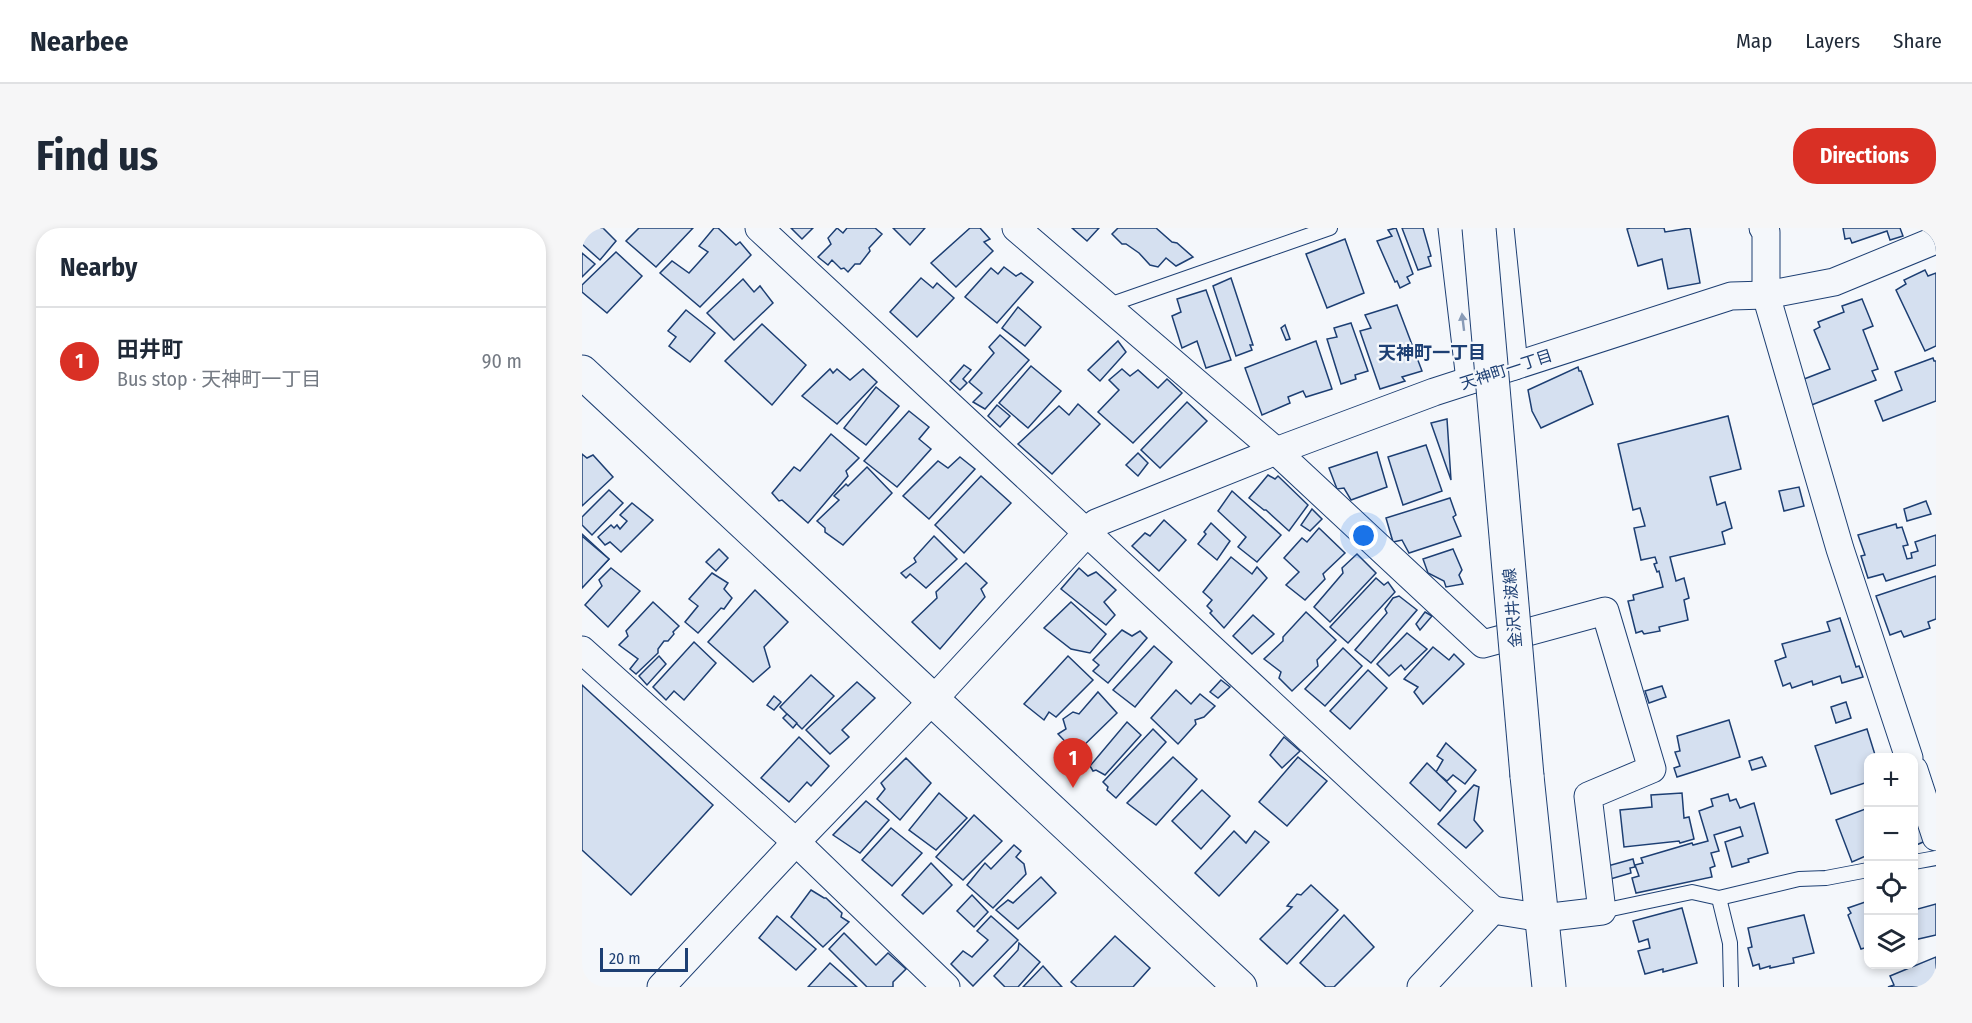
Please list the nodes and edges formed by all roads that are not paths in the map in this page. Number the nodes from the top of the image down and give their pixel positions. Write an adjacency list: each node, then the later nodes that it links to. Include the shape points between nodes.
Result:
1 (759, 228): 15 (street)
2 (1016, 228): 10 (street)
3 (1330, 228): 10 (lane)
4 (1452, 228): 13 (street, one-way to 4)
5 (1479, 228): 28 (street, 金沢井波線, bridge)
6 (1500, 228): 11 (street)
7 (1763, 228): 9 (street)
8 (1936, 240): 9 (street, 天神町一丁目, via 1834,282)
9 (1766, 295): 11 (street, 天神町一丁目, via 1731,296); 18 (street, via 1840,549)
10 (1106, 306): 14 (street)
11 (1515, 366): 13 (street, 天神町一丁目)
12 (582, 372): 17 (street)
13 (1470, 381): 14 (street, 天神町一丁目)
14 (1276, 451): 15 (street, 天神町一丁目, via 1096,523); 27 (street, via 1483,644 1605,611 1652,769 1588,796)
15 (1086, 533): 17 (street, 天神町一丁目); 26 (street)
16 (582, 650): 21 (street)
17 (932, 701): 21 (street, 天神町一丁目); 31 (street)
18 (1908, 753)
19 (1918, 782): 20 (street)
20 (1936, 837)
21 (796, 842): 29 (street); 30 (street, 天神町一丁目)
22 (1936, 858): 23 (lane)
23 (1918, 861)
24 (1864, 871): 25 (lane, via 1799,879)
25 (1719, 898): 27 (lane, via 1692,892); 34 (lane, via 1730,943)
26 (1493, 910): 28 (street); 32 (street)
27 (1602, 911): 28 (street)
28 (1543, 918): 33 (street, 金沢井波線)
29 (932, 982)
30 (661, 987)
31 (1240, 987)
32 (1421, 987)
33 (1549, 987)
34 (1731, 987)

